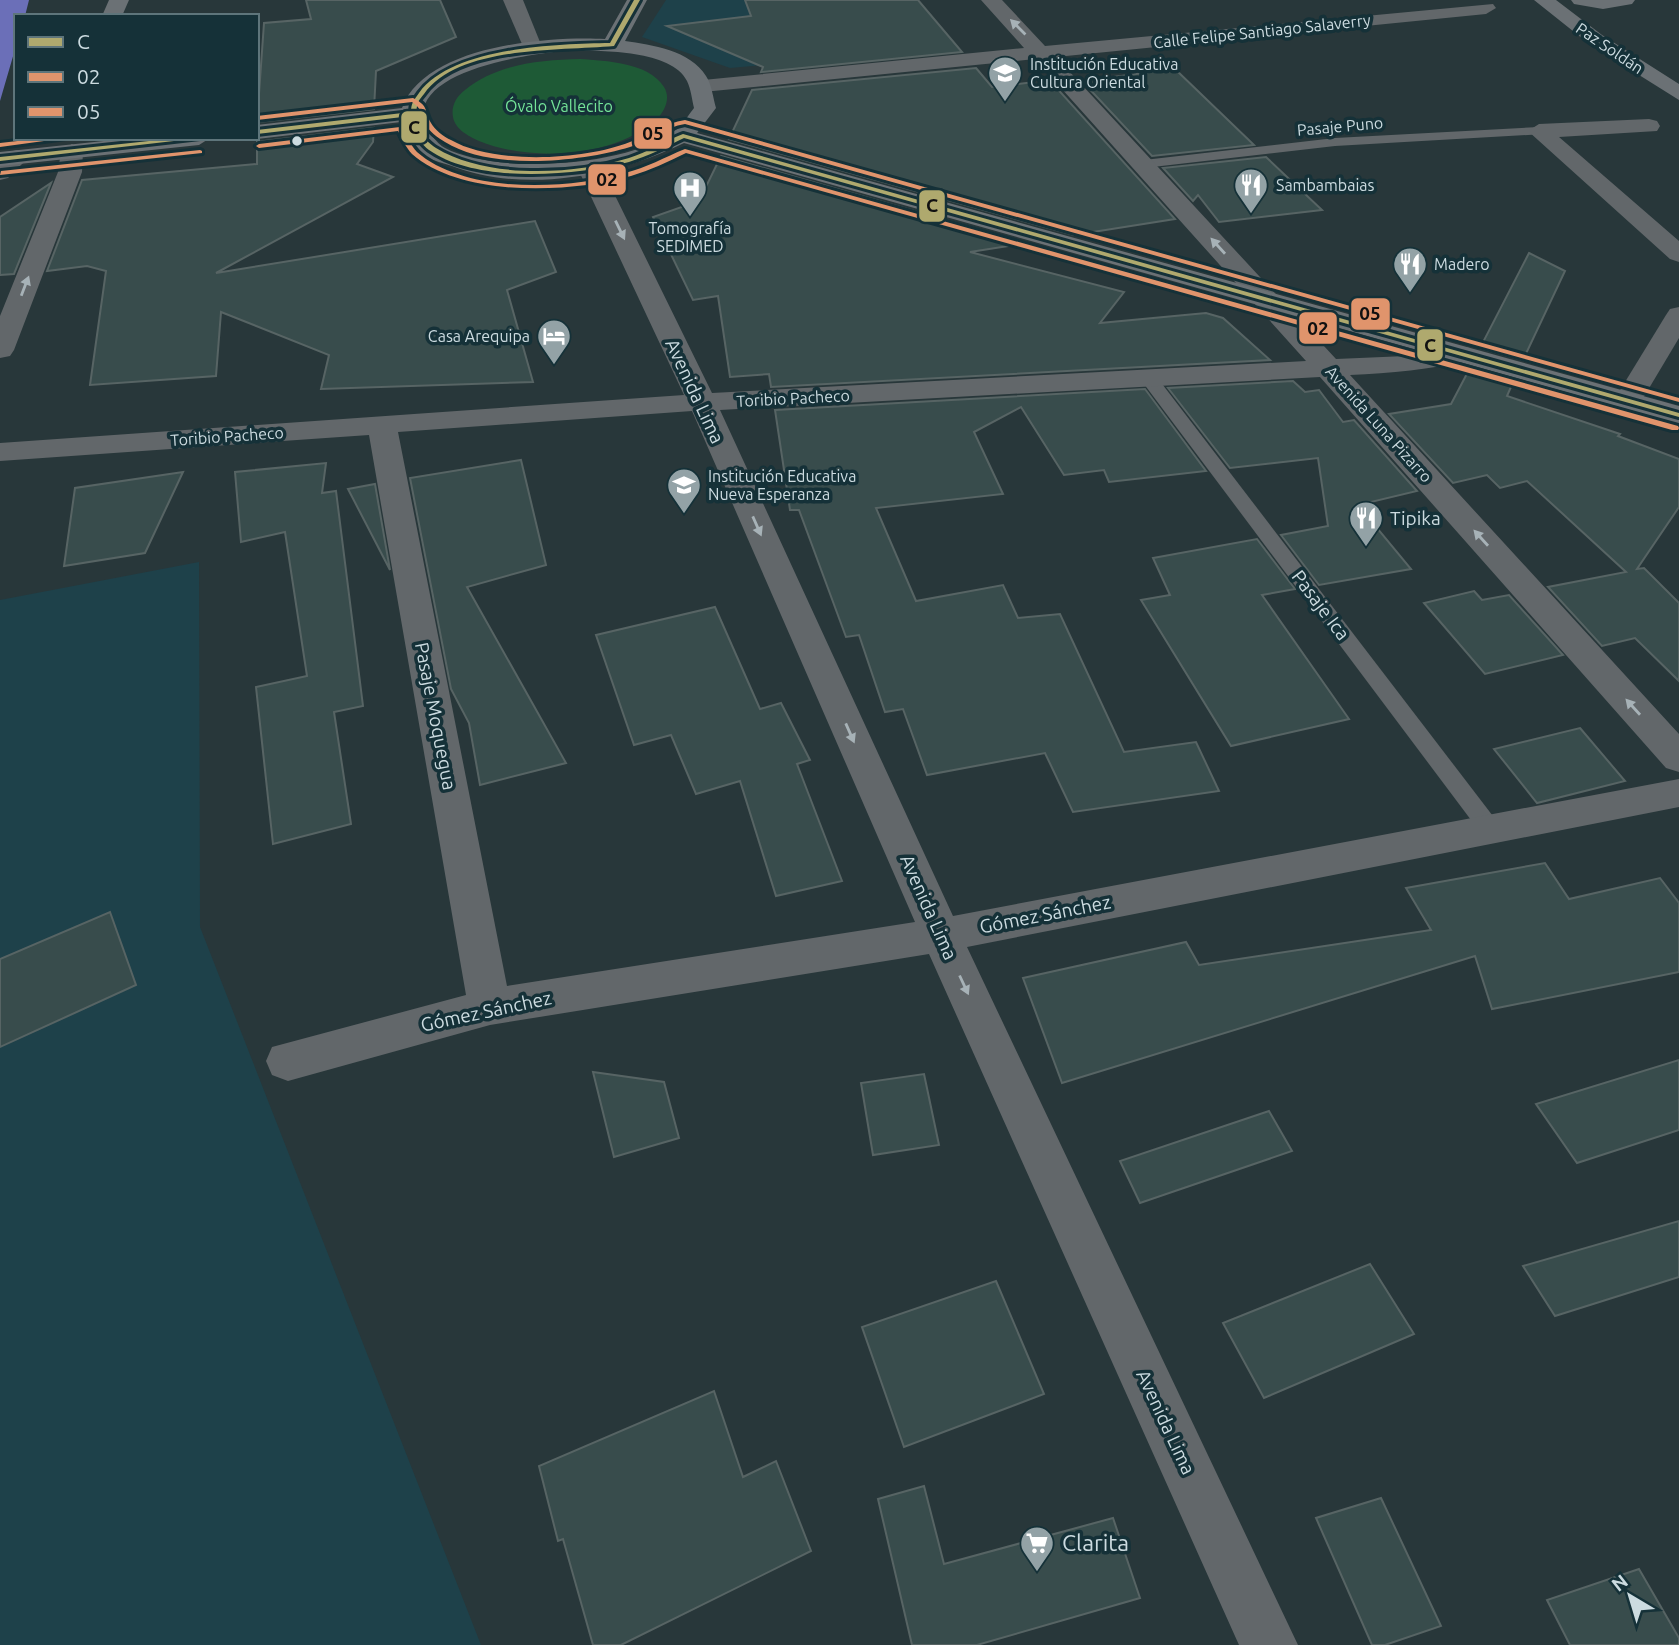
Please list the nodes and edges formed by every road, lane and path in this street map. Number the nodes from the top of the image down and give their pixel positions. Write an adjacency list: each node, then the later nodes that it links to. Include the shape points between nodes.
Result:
1 (513, 0): 9 (street)
2 (637, 0): 8 (street)
3 (992, 0): 10 (street, Avenida Luna Pizarro, one-way to 3)
4 (1544, 0): 12 (street, Paz Soldán)
5 (1581, 0): 6 (street)
6 (1625, 0)
7 (1486, 8): 10 (street, Calle Felipe Santiago Salaverry)
8 (612, 46): 9 (street); 11 (street, via 680,64)
9 (532, 47): 13 (street, via 463,65 418,96)
10 (1044, 53): 11 (street, Calle Felipe Santiago Salaverry); 22 (street, Avenida Luna Pizarro)
11 (704, 86): 17 (street, via 704,111)
12 (1679, 94)
13 (411, 114): 16 (street); 23 (street, via 416,133 433,149 462,162 534,172)
14 (1649, 126): 15 (street)
15 (1539, 131): 22 (lane, Pasaje Puno, via 1335,142); 24 (street)
16 (259, 132)
17 (683, 136): 23 (street, via 648,153); 25 (street)
18 (166, 140): 19 (street)
19 (117, 143): 20 (street)
20 (74, 145): 21 (street); 27 (street, one-way to 20, via 69,172)
21 (12, 157)
22 (1144, 164): 25 (street, Avenida Luna Pizarro, one-way to 22)
23 (590, 169): 32 (street, Avenida Lima, one-way to 32)
24 (1679, 254)
25 (1263, 297): 28 (street); 29 (street, Avenida Luna Pizarro)
26 (1679, 316): 31 (street)
27 (0, 350)
28 (1460, 354): 29 (street, Toribio Pacheco, via 1406,364); 31 (street)
29 (1329, 369): 30 (street, Toribio Pacheco); 36 (street, Avenida Luna Pizarro, one-way to 29)
30 (1150, 380): 32 (street, Toribio Pacheco); 38 (lane, Pasaje Ica)
31 (1628, 400): 33 (street)
32 (702, 402): 34 (street, Toribio Pacheco); 39 (street, Avenida Lima, one-way to 39)
33 (1679, 415)
34 (382, 424): 35 (street, Toribio Pacheco); 40 (street, Pasaje Moquegua)
35 (0, 452)
36 (1679, 758)
37 (1679, 793): 38 (street, Gómez Sánchez)
38 (1491, 830): 39 (street, Gómez Sánchez)
39 (941, 934): 40 (street, Gómez Sánchez); 42 (street, Avenida Lima, one-way to 42)
40 (490, 1007): 41 (street, Gómez Sánchez)
41 (288, 1060)
42 (1269, 1645)

